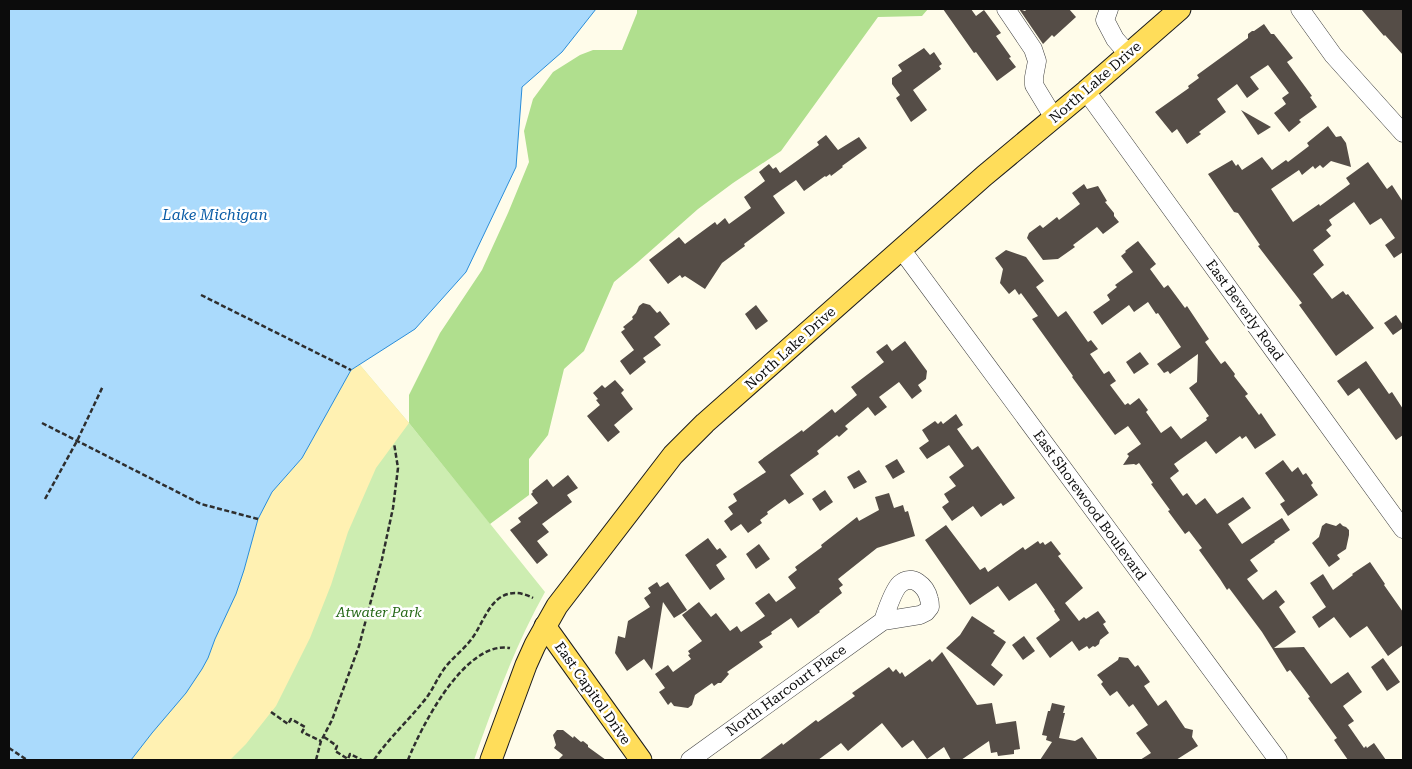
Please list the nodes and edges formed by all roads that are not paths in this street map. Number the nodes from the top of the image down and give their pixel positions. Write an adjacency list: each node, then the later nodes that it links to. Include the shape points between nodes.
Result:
1 (1006, 9): 7 (street, via 1033,49 1037,61 1034,84)
2 (1109, 9): 5 (street, via 1105,20)
3 (1180, 9): 5 (main road, North Lake Drive)
4 (1300, 9): 8 (street, via 1333,55)
5 (1128, 54): 6 (main road, North Lake Drive)
6 (1086, 91): 7 (main road, North Lake Drive); 10 (street, East Beverly Road)
7 (1054, 118): 9 (main road, North Lake Drive)
8 (1403, 133)
9 (901, 249): 12 (main road, North Lake Drive, via 673,455 557,606); 16 (street, East Shorewood Boulevard)
10 (1403, 530)
11 (883, 620): 15 (street, North Harcourt Place)
12 (546, 626): 13 (main road, North Lake Drive, via 526,665); 14 (main road, East Capitol Drive)
13 (491, 760)
14 (641, 760)
15 (690, 760)
16 (1278, 760)

